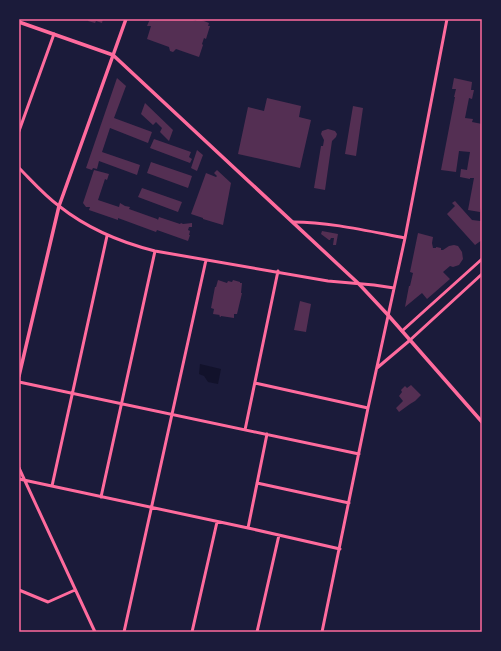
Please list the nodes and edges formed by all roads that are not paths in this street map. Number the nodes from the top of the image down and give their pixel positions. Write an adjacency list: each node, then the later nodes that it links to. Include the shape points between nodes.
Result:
1 (126, 19): 5 (street)
2 (447, 19): 11 (street)
3 (19, 22): 4 (street)
4 (54, 34): 5 (street); 6 (street)
5 (113, 55): 8 (street); 9 (street)
6 (19, 132)
7 (19, 168): 8 (street)
8 (59, 206): 10 (street); 23 (street)
9 (293, 222): 11 (street, via 331,225); 17 (street)
10 (108, 236): 12 (street); 26 (street)
11 (405, 238): 18 (street)
12 (155, 251): 14 (street); 27 (street)
13 (482, 259): 20 (street)
14 (206, 260): 15 (street); 29 (street)
15 (278, 271): 17 (street); 25 (street)
16 (482, 274): 21 (street)
17 (359, 284): 18 (street); 19 (street)
18 (394, 288): 19 (street)
19 (388, 315): 20 (street); 22 (street)
20 (402, 331): 21 (street)
21 (409, 340): 22 (street); 30 (street)
22 (377, 368): 28 (street)
23 (19, 376)
24 (19, 382): 26 (street)
25 (255, 383): 28 (street); 31 (street)
26 (73, 394): 27 (street); 38 (street)
27 (121, 404): 29 (street); 39 (street)
28 (368, 408): 33 (street)
29 (172, 414): 31 (street); 41 (street)
30 (482, 422)
31 (245, 430): 32 (street)
32 (267, 434): 33 (street); 37 (street)
33 (359, 454): 40 (street)
34 (19, 468): 36 (street)
35 (19, 479): 36 (street)
36 (25, 481): 38 (street); 47 (street)
37 (257, 483): 40 (street); 43 (street)
38 (52, 486): 39 (street)
39 (101, 497): 41 (street)
40 (348, 503): 45 (street)
41 (151, 508): 42 (street); 49 (street)
42 (217, 522): 43 (street); 50 (street)
43 (248, 528): 44 (street)
44 (279, 535): 45 (street); 51 (street)
45 (340, 549): 52 (street)
46 (19, 590): 47 (street, via 48,602)
47 (75, 590): 48 (street)
48 (95, 632)
49 (124, 632)
50 (192, 632)
51 (256, 632)
52 (322, 632)

